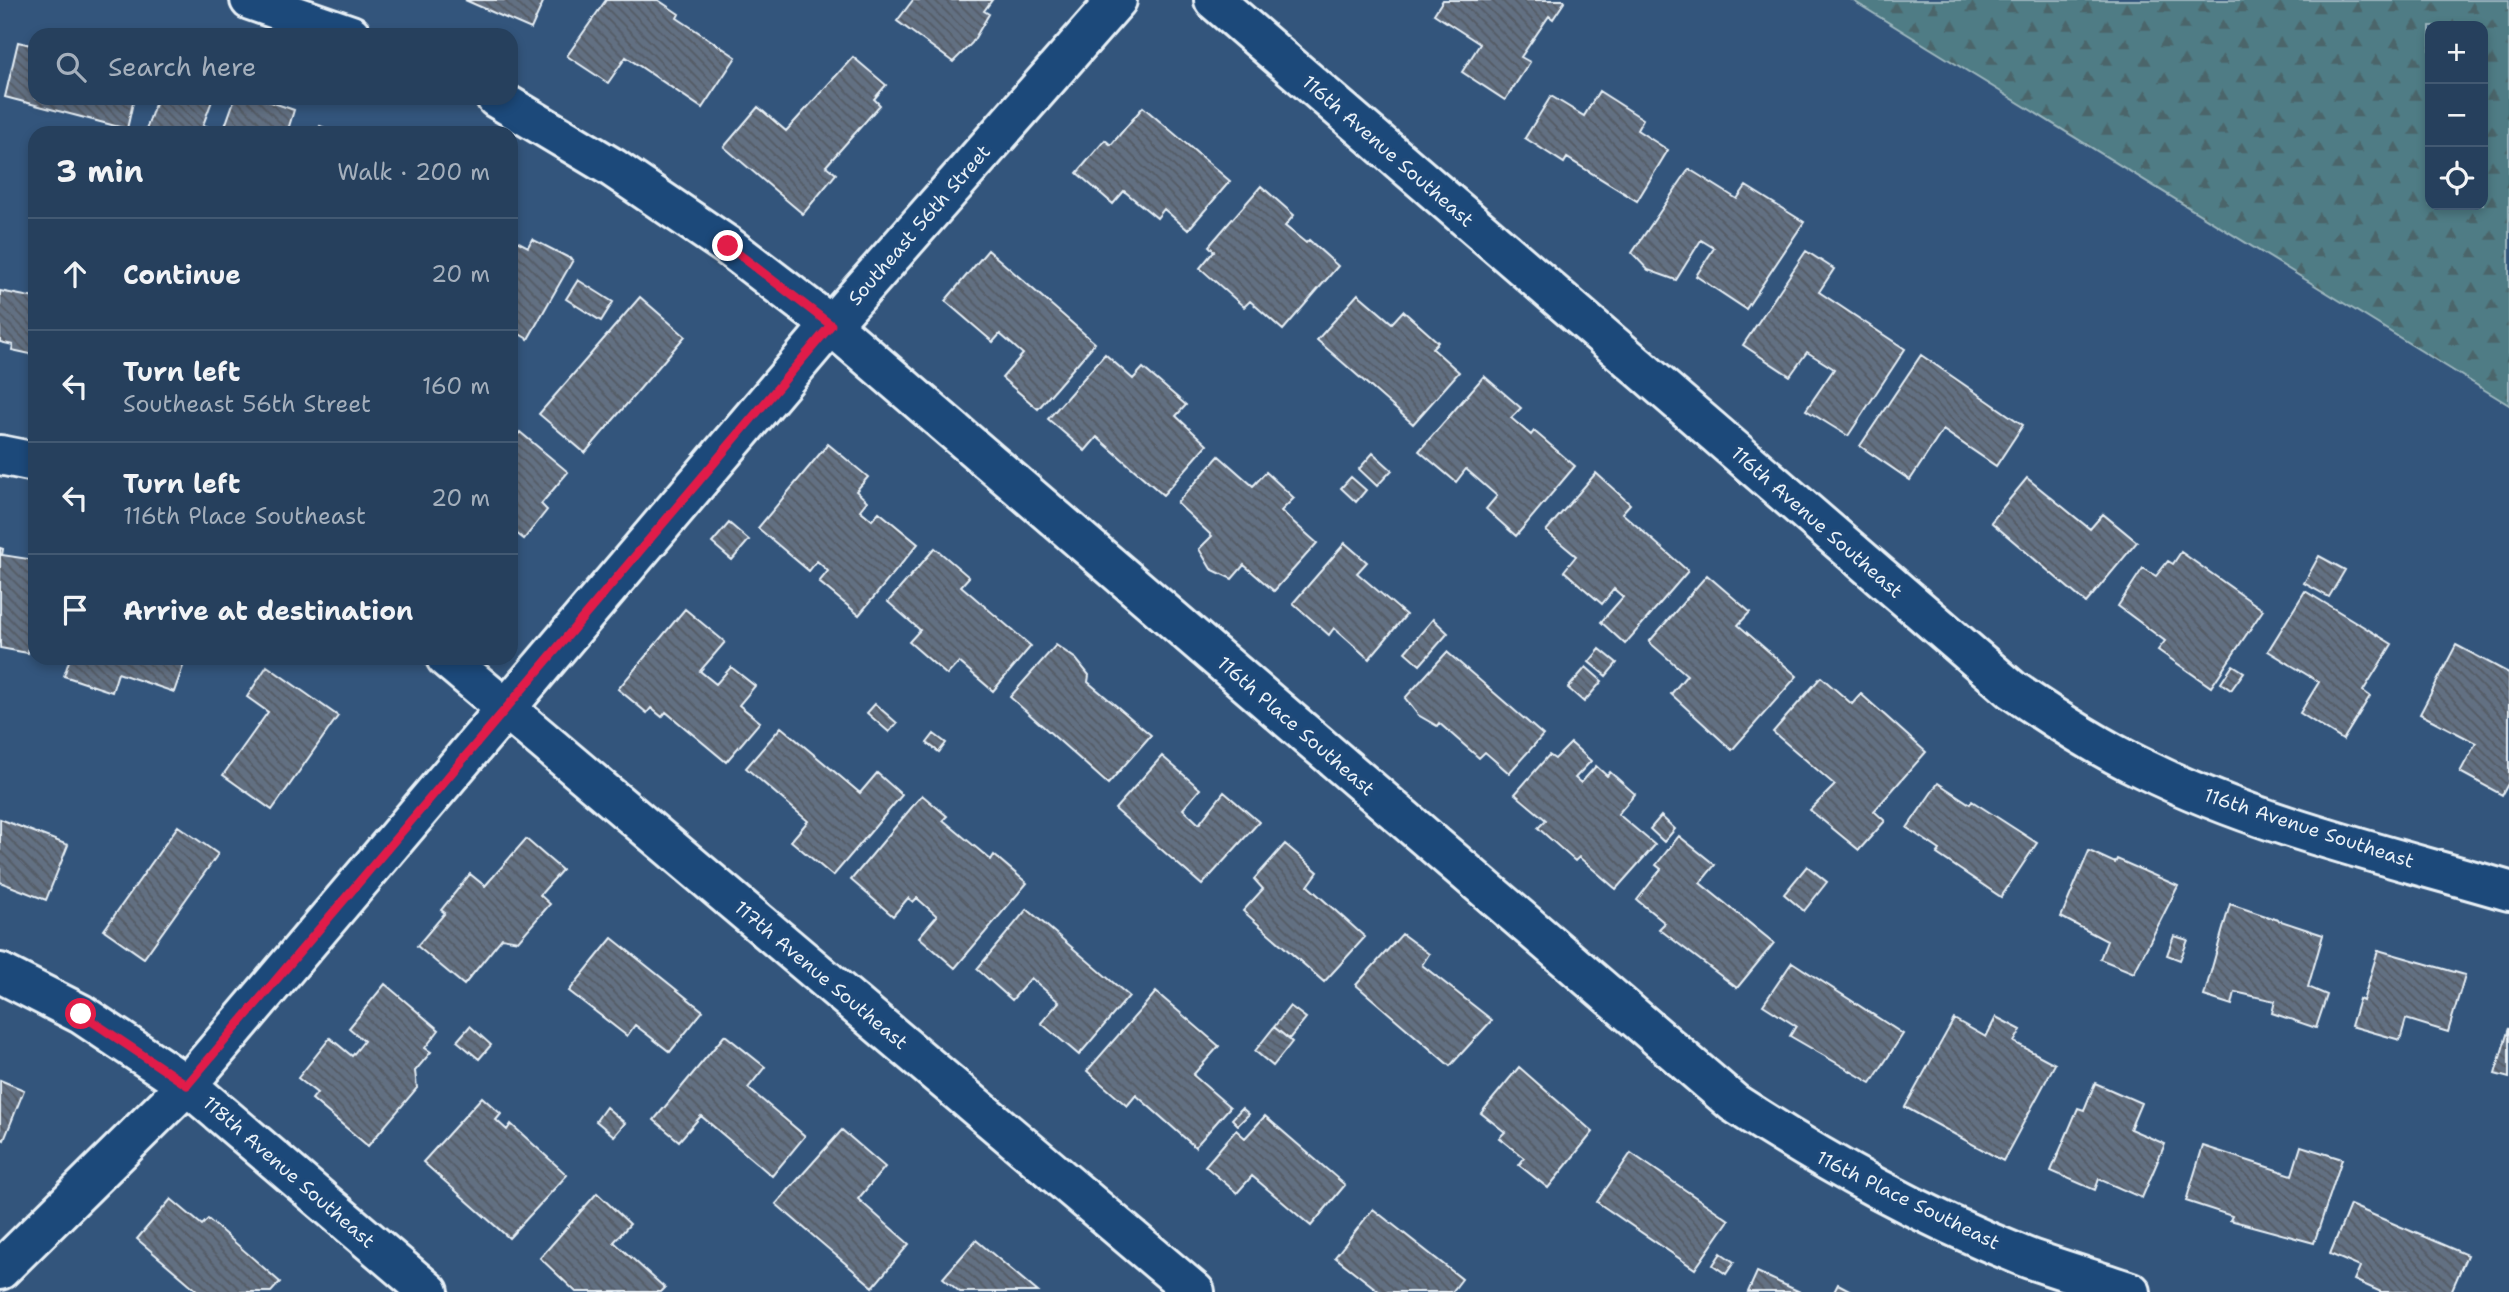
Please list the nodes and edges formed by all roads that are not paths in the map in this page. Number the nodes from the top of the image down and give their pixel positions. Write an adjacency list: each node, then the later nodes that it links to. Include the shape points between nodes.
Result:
1 (250, 0): 4 (street)
2 (1117, 0): 6 (street, Southeast 56th Street)
3 (1214, 0): 11 (street, 116th Avenue Southeast, via 2011,689 2143,769 2238,809)
4 (331, 28)
5 (508, 105): 6 (street, 116th Place Southeast, via 705,230)
6 (831, 325): 10 (street, Southeast 56th Street); 17 (street, 116th Place Southeast, via 1734,1103 1820,1159 1922,1212 2026,1257)
7 (0, 455): 8 (street)
8 (28, 461)
9 (454, 665): 10 (street, 117th Avenue Southeast)
10 (506, 709): 13 (street, Southeast 56th Street); 15 (street, 117th Avenue Southeast)
11 (2509, 891)
12 (0, 973): 13 (street, 118th Avenue Southeast, via 81,1014)
13 (187, 1085): 14 (street, Southeast 56th Street); 16 (street, 118th Avenue Southeast)
14 (0, 1270)
15 (1176, 1286)
16 (429, 1292)
17 (2132, 1292)

